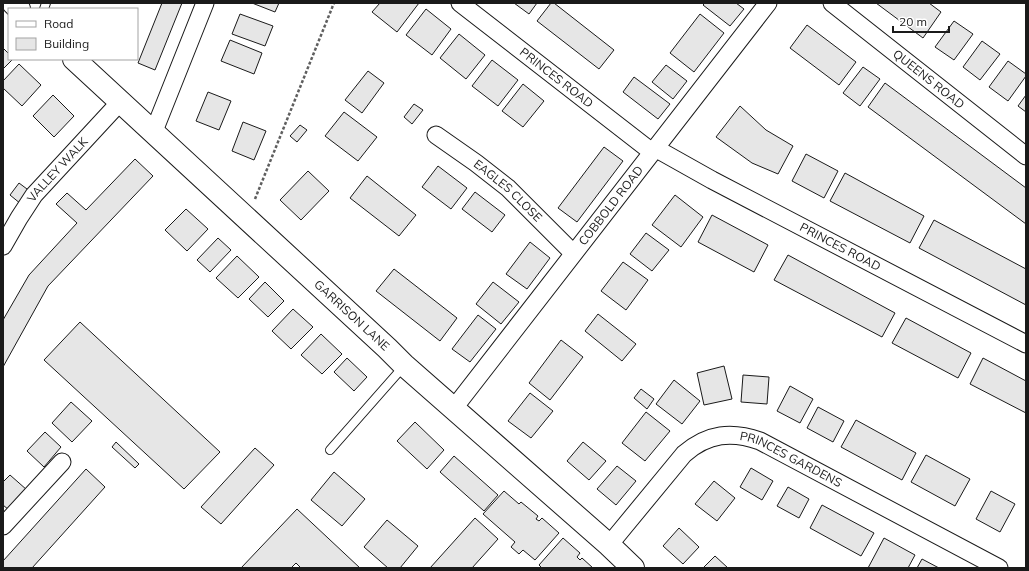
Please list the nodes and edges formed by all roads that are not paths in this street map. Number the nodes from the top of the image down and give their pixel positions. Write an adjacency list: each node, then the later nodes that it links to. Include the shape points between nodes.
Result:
1 (205, 3): 7 (street)
2 (460, 3): 9 (street, PRINCES ROAD)
3 (768, 3): 9 (street, COBBOLD ROAD)
4 (832, 3): 10 (street, QUEENS ROAD)
5 (75, 60): 6 (main road, GARRISON LANE)
6 (120, 101): 7 (main road, GARRISON LANE); 11 (street, VALLEY WALK, via 34,195)
7 (154, 131): 14 (main road, GARRISON LANE)
8 (436, 135): 12 (street, EAGLES CLOSE, via 508,188)
9 (654, 150): 12 (street, COBBOLD ROAD); 13 (street, PRINCES ROAD)
10 (1026, 156)
11 (3, 246)
12 (573, 253): 15 (street, COBBOLD ROAD)
13 (1026, 344)
14 (404, 365): 15 (main road, GARRISON LANE); 16 (lane)
15 (454, 408): 19 (main road, GARRISON LANE)
16 (330, 450)
17 (62, 462): 18 (street)
18 (3, 526)
19 (609, 545): 20 (main road, GARRISON LANE); 21 (street, PRINCES GARDENS, via 684,454 700,442 730,434 760,441)
20 (633, 568)
21 (999, 568)

